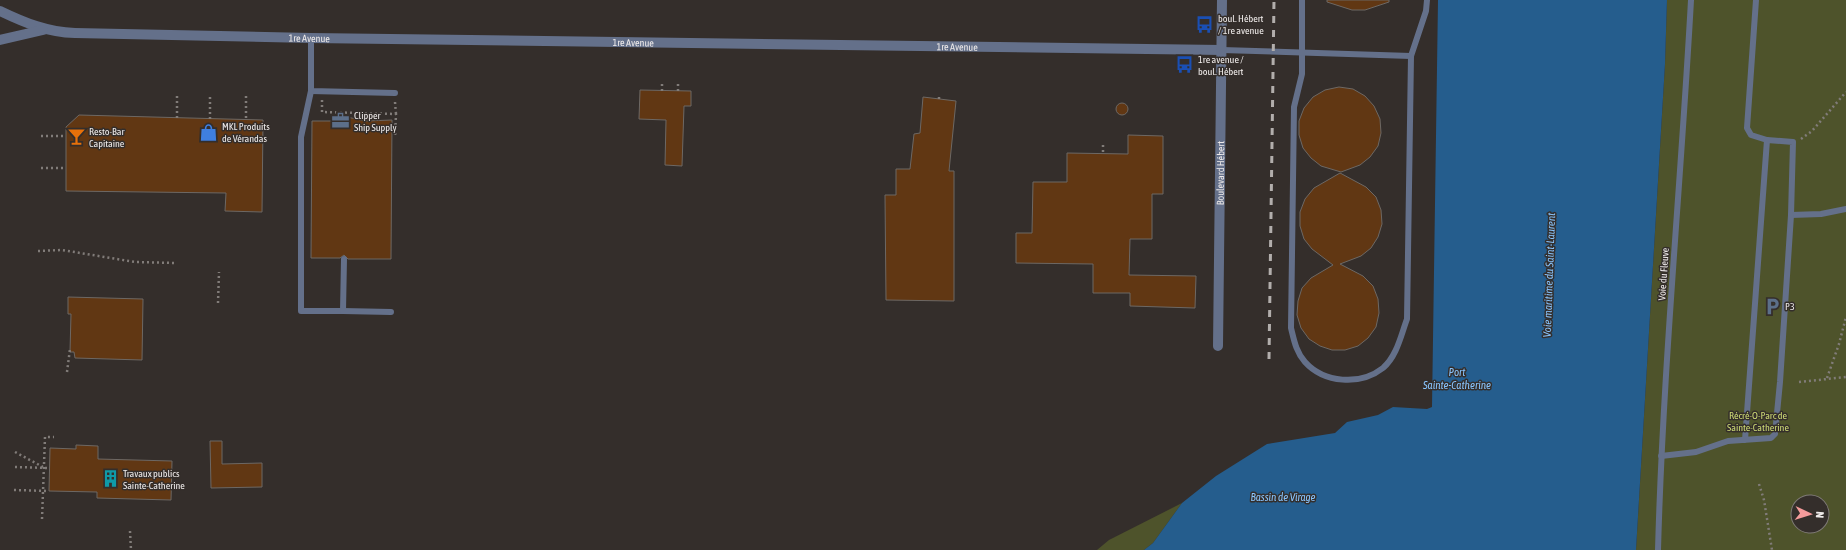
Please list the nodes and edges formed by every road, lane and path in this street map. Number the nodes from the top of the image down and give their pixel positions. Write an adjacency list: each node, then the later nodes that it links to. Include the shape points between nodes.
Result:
1 (1222, 0): 10 (street, Boulevard Hébert)
2 (1302, 0): 11 (lane)
3 (1427, 0): 12 (lane, via 1426,11)
4 (1691, 0): 55 (lane, Voie du Fleuve, via 1684,138)
5 (1756, 0): 30 (lane, via 1747,128 1751,135)
6 (0, 11): 7 (street, 1re Avenue)
7 (45, 30): 8 (street, 1re Avenue, via 75,33); 9 (street, 1re Avenue)
8 (311, 38): 10 (street, 1re Avenue); 15 (lane)
9 (0, 40)
10 (1222, 50): 11 (lane); 46 (street, Boulevard Hébert)
11 (1303, 54): 12 (lane); 12 (lane, via 1302,74 1294,107 1291,328 1295,347 1304,362 1318,373 1350,381 1365,378 1383,368 1398,347 1407,319)
12 (1411, 56)
13 (662, 81): 16 (path)
14 (678, 81): 17 (path)
15 (311, 91): 19 (lane); 43 (lane, via 301,137 301,311)
16 (662, 91)
17 (678, 91)
18 (1846, 92): 31 (path, via 1812,131 1803,139)
19 (395, 93)
20 (177, 95): 24 (path)
21 (210, 96): 25 (path)
22 (246, 96): 26 (path)
23 (322, 99): 29 (path, via 322,112 396,114)
24 (177, 118)
25 (210, 119)
26 (246, 120)
27 (41, 136): 28 (path)
28 (66, 136)
29 (395, 137)
30 (1767, 140): 31 (lane); 53 (lane)
31 (1793, 142): 37 (lane)
32 (1103, 145): 33 (path)
33 (1103, 153)
34 (41, 168): 35 (path)
35 (66, 168)
36 (1846, 209): 37 (lane, via 1822,214)
37 (1790, 215): 53 (lane, via 1775,434 1771,438)
38 (38, 251): 40 (path, via 62,250 135,262)
39 (344, 259): 43 (lane)
40 (174, 264)
41 (219, 272): 42 (path)
42 (218, 303)
43 (343, 312): 44 (lane)
44 (391, 312)
45 (1846, 316): 50 (path)
46 (1218, 346)
47 (70, 349): 48 (path)
48 (67, 372)
49 (1846, 376): 50 (path)
50 (1827, 378): 51 (path)
51 (1799, 382)
52 (54, 436): 57 (path, via 45,436)
53 (1745, 440): 55 (lane, via 1728,441 1696,452)
54 (15, 452): 57 (path)
55 (1661, 456): 66 (lane, Voie du Fleuve)
56 (15, 467): 57 (path)
57 (43, 467): 58 (path); 61 (path)
58 (49, 468)
59 (1759, 484): 67 (path)
60 (14, 490): 61 (path)
61 (43, 491): 62 (path); 63 (path)
62 (48, 491)
63 (42, 519)
64 (130, 531): 65 (path)
65 (131, 550)
66 (1658, 550)
67 (1772, 550)

